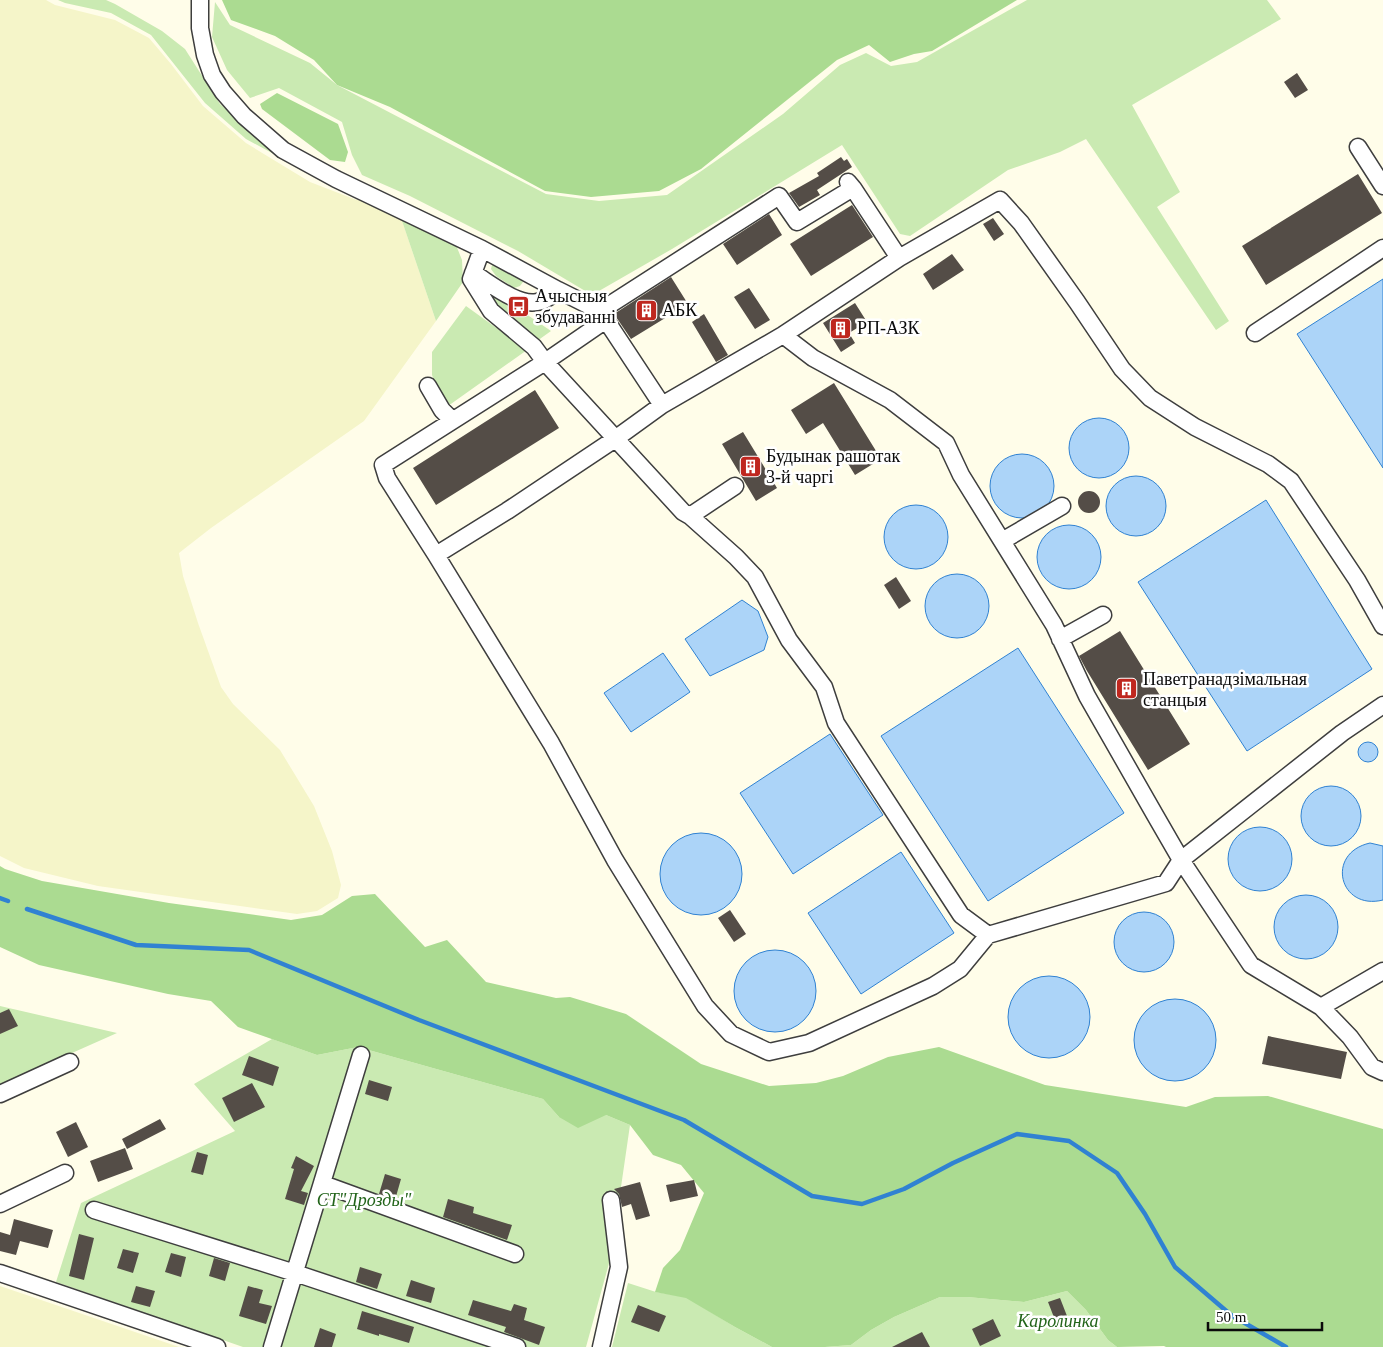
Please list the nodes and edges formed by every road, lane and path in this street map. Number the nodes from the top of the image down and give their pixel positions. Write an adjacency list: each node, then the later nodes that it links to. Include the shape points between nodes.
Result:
1 (200, 0): 5 (street, via 200,28 212,76 244,116 283,150 336,180)
2 (1358, 147): 3 (street)
3 (1383, 186)
4 (1383, 248): 10 (street)
5 (482, 249): 7 (street); 8 (street)
6 (898, 258): 9 (street, via 851,185 797,222 779,196); 11 (street); 23 (street, via 1000,200 1021,223 1122,369 1150,398 1195,427 1268,464 1290,481 1357,580)
7 (473, 273): 8 (street, via 516,300 537,302); 12 (street, via 471,279 491,311 534,347)
8 (558, 290): 9 (street)
9 (598, 312): 12 (street); 14 (street)
10 (1255, 333)
11 (783, 335): 14 (street); 20 (street, via 813,358 890,400 946,443 961,475)
12 (544, 362): 15 (street); 16 (street)
13 (428, 386): 15 (street)
14 (662, 405): 16 (street)
15 (452, 420): 21 (street, via 383,465 386,478)
16 (614, 439): 19 (street); 21 (street)
17 (736, 486): 19 (street)
18 (1062, 506): 20 (street)
19 (690, 516): 27 (street, via 755,577 790,640 824,687 836,723 961,915)
20 (1002, 541): 24 (street)
21 (436, 555): 27 (street, via 705,1006 731,1034 769,1052 809,1043 933,986 960,969)
22 (1103, 615): 24 (street)
23 (1383, 626)
24 (1060, 639): 26 (street, via 1087,696)
25 (1383, 705): 26 (street, via 1342,733)
26 (1181, 860): 27 (street, via 1166,883); 29 (street, via 1251,965)
27 (988, 935)
28 (1383, 971): 29 (street)
29 (1321, 1007): 32 (street, via 1350,1037 1372,1067)
30 (362, 1055): 35 (street)
31 (70, 1062): 33 (street)
32 (1383, 1072)
33 (0, 1094)
34 (65, 1173): 37 (street)
35 (323, 1184): 39 (street); 41 (street)
36 (610, 1200): 45 (street, via 619,1267)
37 (0, 1204)
38 (94, 1210): 41 (street)
39 (515, 1254)
40 (0, 1273): 42 (street)
41 (295, 1273): 43 (street); 44 (street)
42 (217, 1347)
43 (272, 1347)
44 (517, 1347)
45 (601, 1347)

